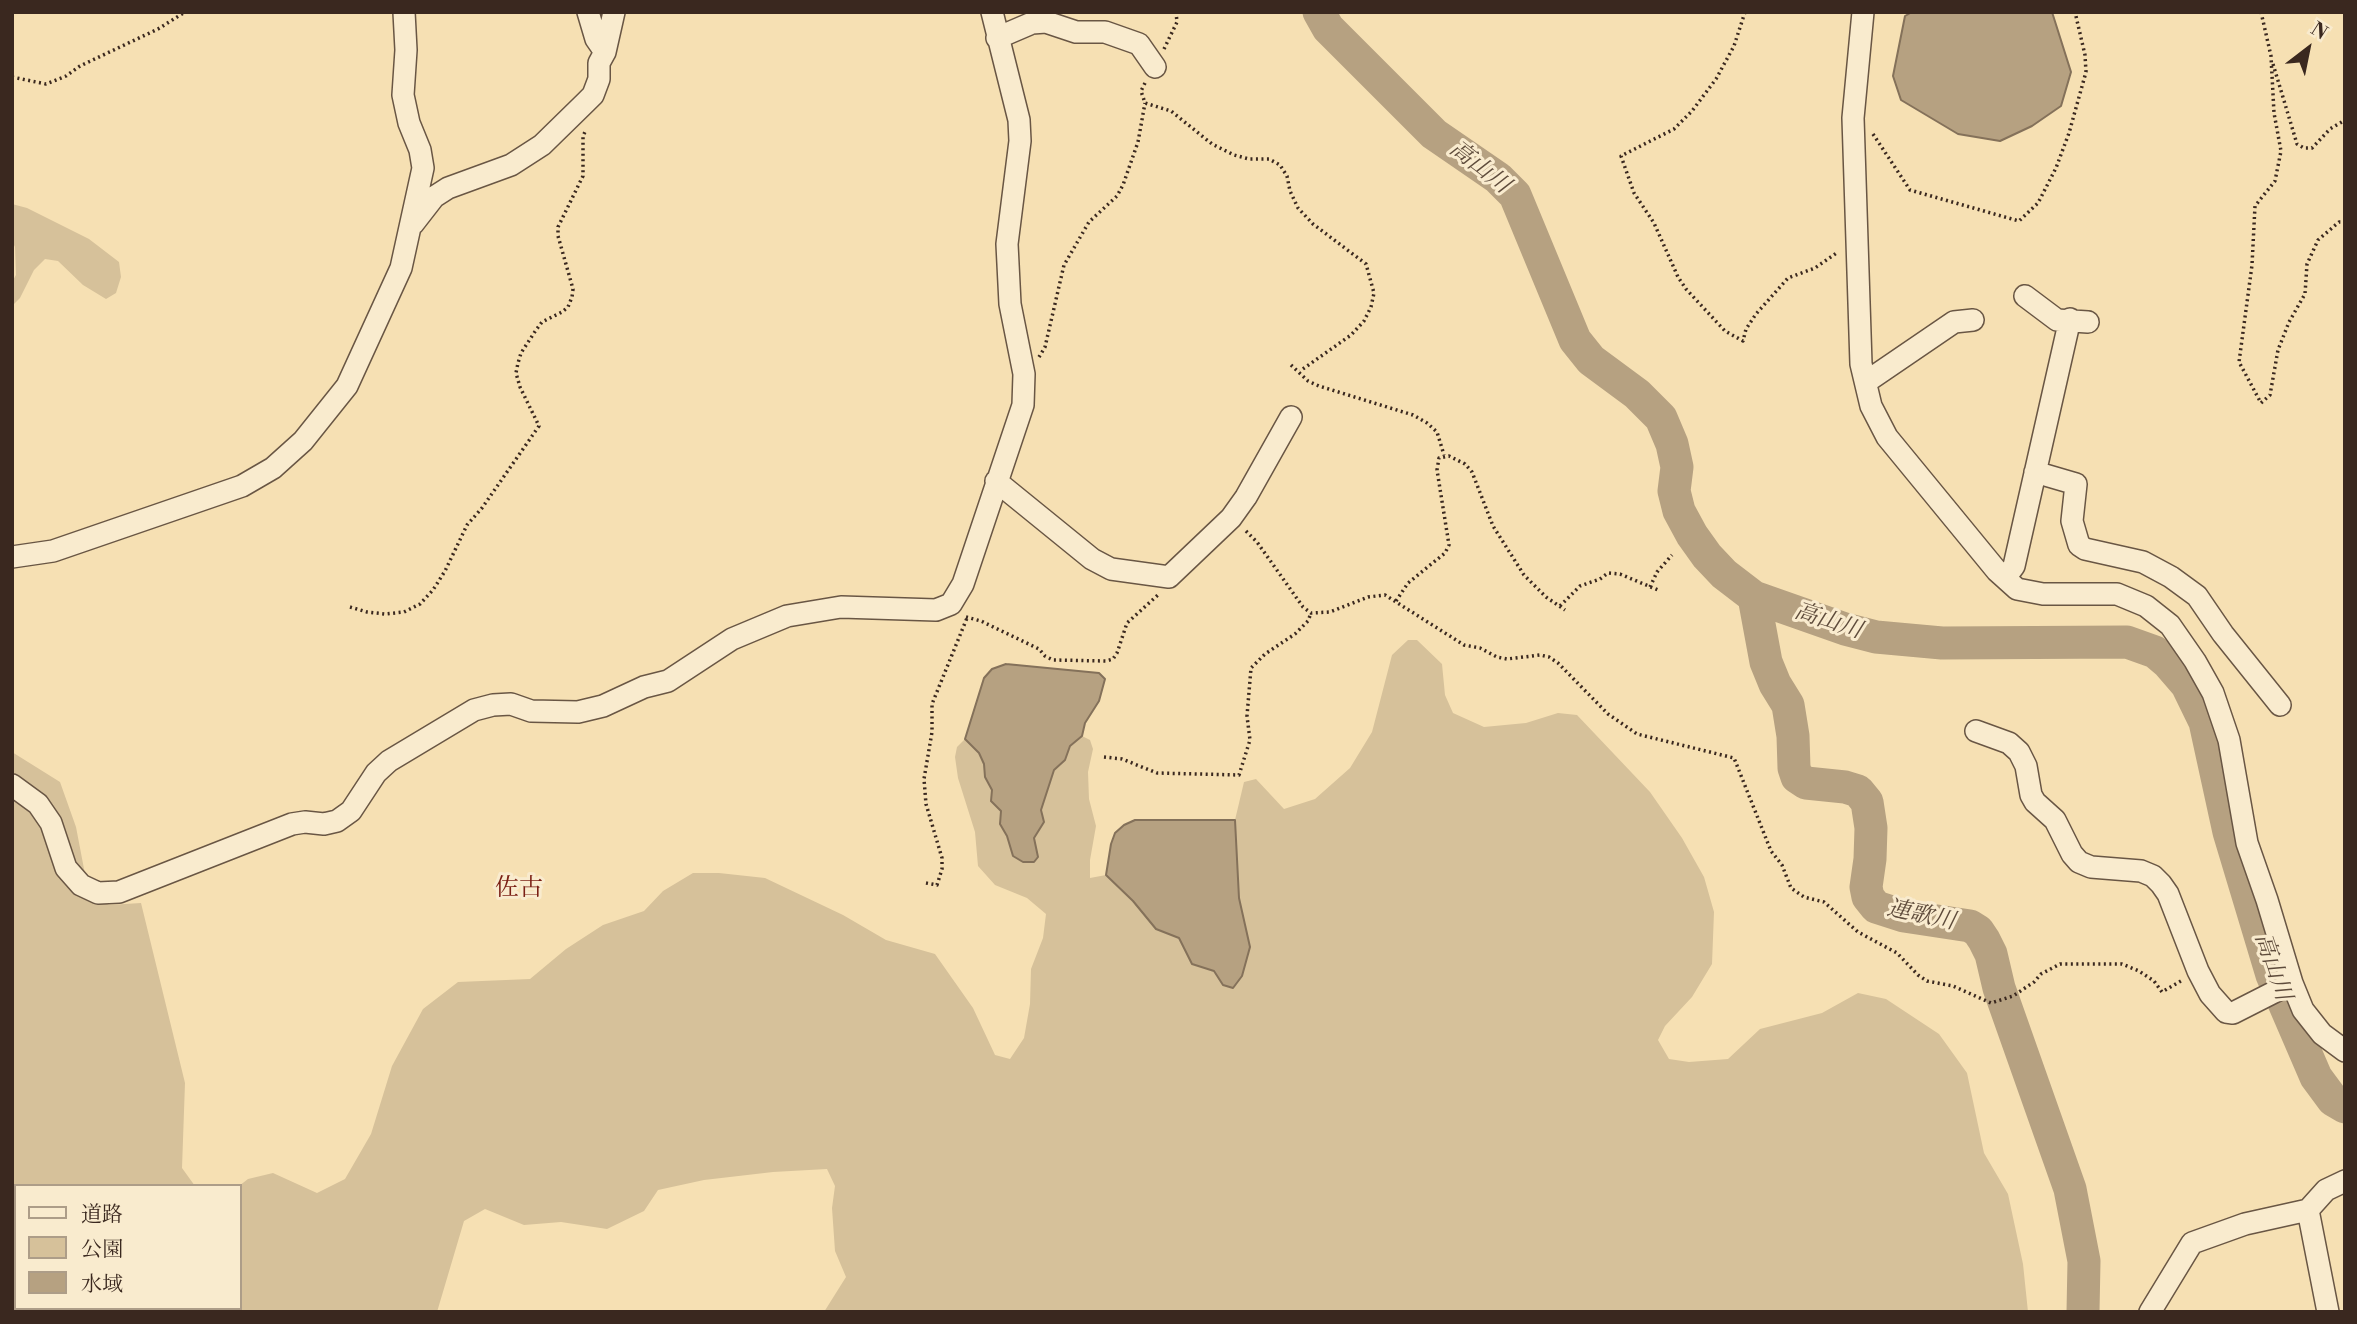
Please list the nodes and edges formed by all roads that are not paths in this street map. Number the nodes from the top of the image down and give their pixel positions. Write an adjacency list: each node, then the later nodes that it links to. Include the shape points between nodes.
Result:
1 (404, 12): 9 (street, via 403,95 423,168)
2 (588, 12): 7 (street, via 596,39)
3 (614, 12): 7 (street)
4 (992, 12): 6 (street)
5 (1863, 12): 12 (street, via 1853,118 1861,364)
6 (997, 38): 8 (street, via 1046,22 1076,32 1105,32 1139,44); 15 (street, via 1019,120 1007,244 1010,304 1024,374 1023,405)
7 (606, 52): 9 (street, via 593,94 542,145 511,165 448,188 434,197)
8 (1155, 67)
9 (409, 230): 16 (street, via 401,268 347,386 303,441 273,468 242,486 121,528 53,551)
10 (2025, 296): 14 (street, via 2057,320 2079,320)
11 (1973, 320): 12 (street, via 1954,322)
12 (1866, 382): 17 (street, via 1871,407 1887,437)
13 (1291, 417): 15 (street, via 1231,517 1169,577 1111,569 1092,559)
14 (2035, 472): 17 (street, via 2014,566); 18 (street, via 2076,484 2072,521 2079,545 2143,562 2197,596)
15 (996, 481): 20 (street, via 963,584 959,611 841,607 787,616 732,639 668,681 603,706 578,712 531,710 511,704 474,710 389,761 351,811 337,821 292,824 118,891 98,893 81,885 66,868 51,823 38,804)
16 (12, 557)
17 (2005, 578): 21 (street, via 2017,589 2043,594 2117,594 2146,606 2170,625 2195,661 2213,692 2229,740 2247,843 2267,900)
18 (2280, 705)
19 (1976, 731): 21 (street, via 2009,743 2019,752 2031,795 2055,820 2079,862 2141,871 2161,884 2198,971 2226,1012 2233,1013)
20 (12, 785)
21 (2281, 988): 22 (street, via 2322,1034)
22 (2345, 1051)
23 (2345, 1181): 24 (street, via 2326,1190)
24 (2308, 1210): 25 (street, via 2245,1224 2192,1243); 26 (street)
25 (2150, 1312)
26 (2328, 1312)

